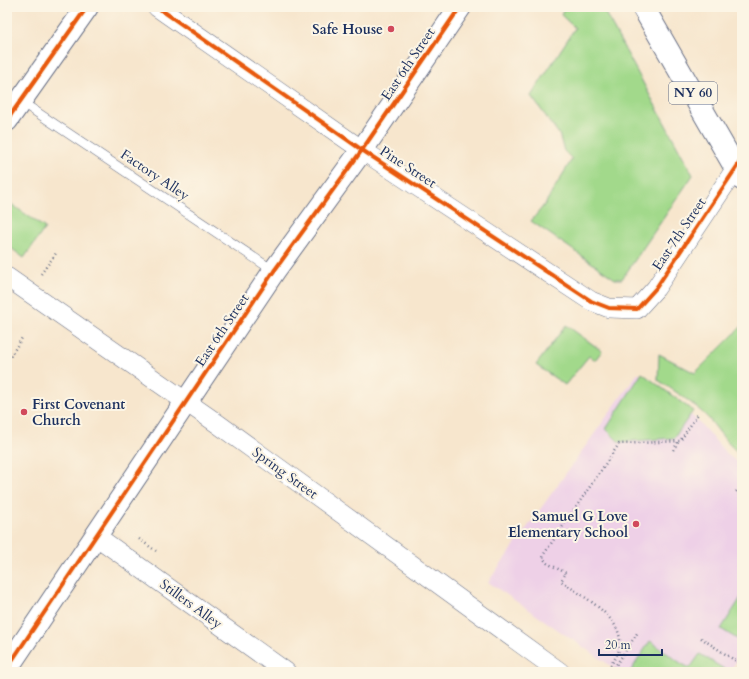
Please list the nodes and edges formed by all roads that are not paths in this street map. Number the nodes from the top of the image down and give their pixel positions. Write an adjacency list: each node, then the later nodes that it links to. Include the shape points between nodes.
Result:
1 (87, 7): 5 (main road)
2 (157, 7): 7 (street, Pine Street)
3 (643, 7): 8 (main road, NY 60)
4 (456, 9): 7 (main road, East 6th Street)
5 (20, 101): 6 (main road); 9 (lane, Factory Alley)
6 (7, 120)
7 (362, 150): 9 (main road, East 6th Street); 11 (street, Pine Street, via 591,300 609,308)
8 (740, 169): 11 (street, East 7th Street, via 656,288)
9 (274, 271): 12 (main road, East 6th Street)
10 (7, 277): 12 (street, Spring Street)
11 (637, 309)
12 (187, 402): 13 (main road, East 6th Street); 16 (street, Spring Street)
13 (96, 536): 14 (main road, East 6th Street); 15 (street, Stillers Alley)
14 (7, 668)
15 (286, 672)
16 (560, 672)

